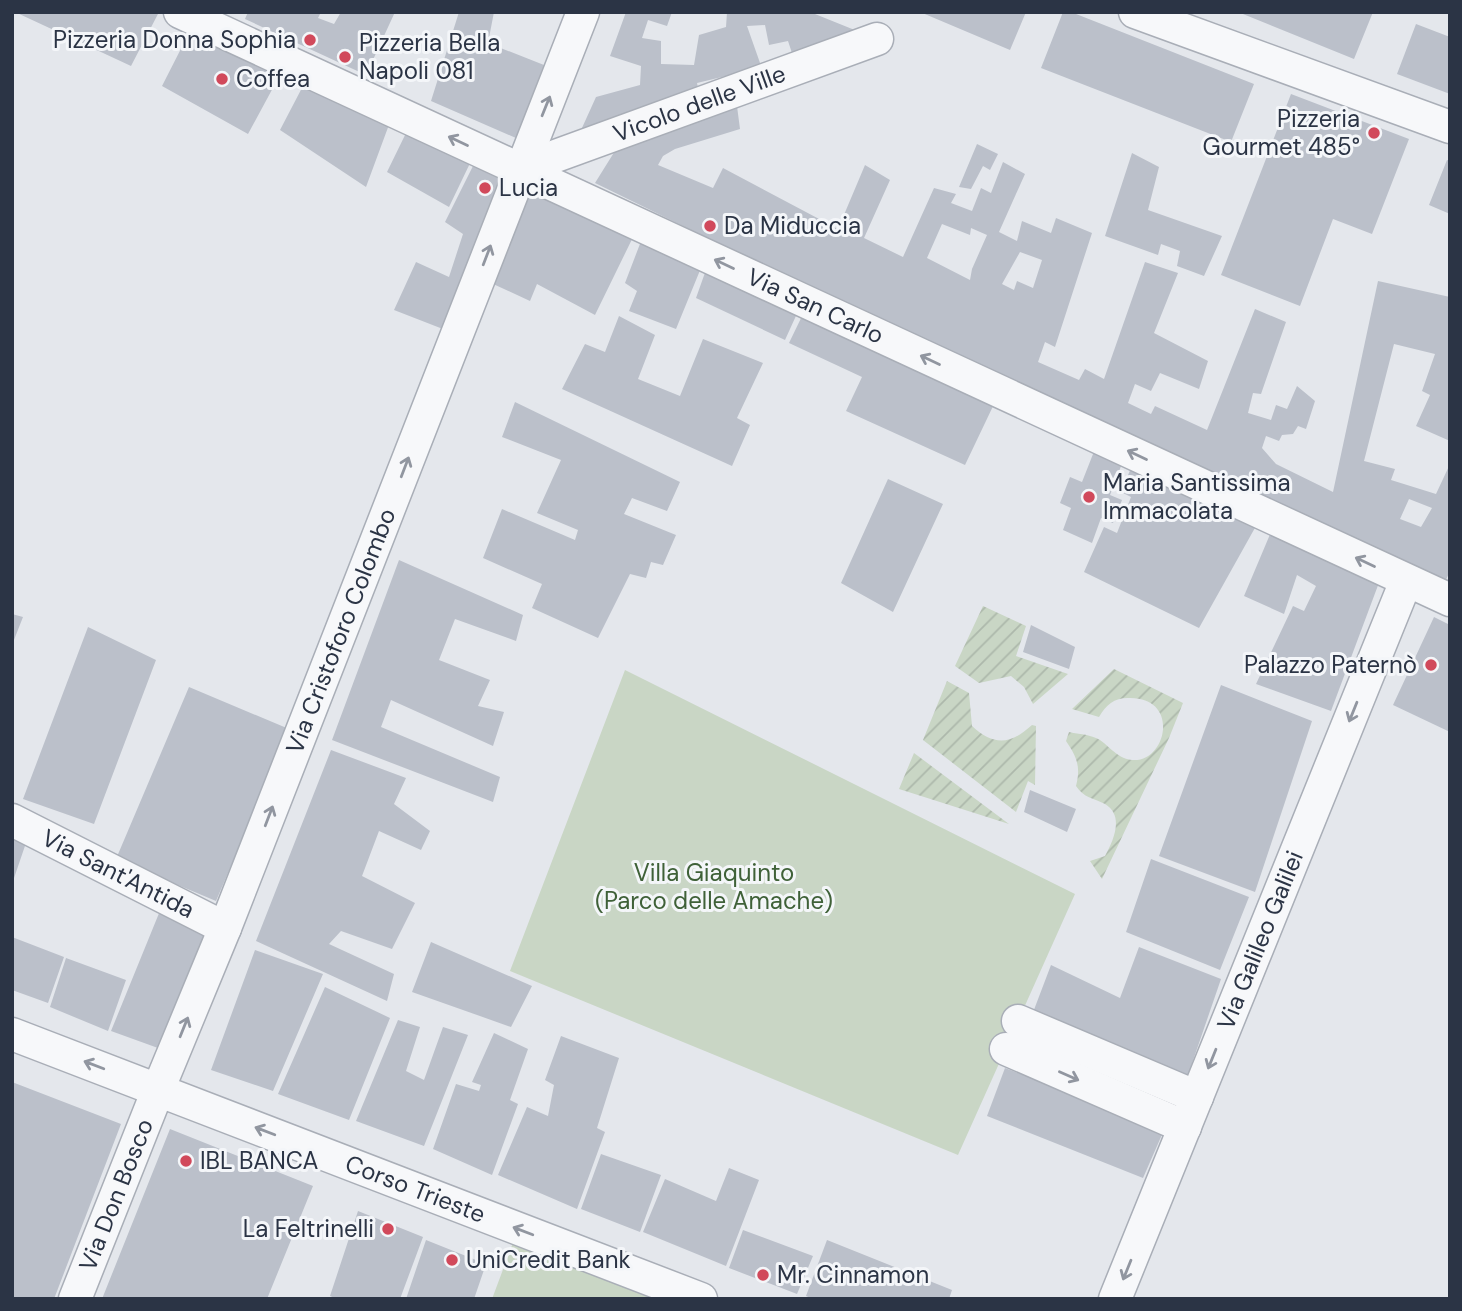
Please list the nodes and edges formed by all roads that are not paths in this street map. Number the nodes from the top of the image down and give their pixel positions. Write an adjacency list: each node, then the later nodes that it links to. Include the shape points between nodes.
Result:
1 (180, 12): 6 (street, Via San Carlo, one-way to 1)
2 (583, 12): 6 (street, Via Cristoforo Colombo, one-way to 2)
3 (1135, 12): 5 (street)
4 (877, 38): 6 (street, Vicolo delle Ville)
5 (1450, 127)
6 (520, 169): 7 (street, Via San Carlo, one-way to 6); 10 (street, Via Cristoforo Colombo, one-way to 6)
7 (1406, 581): 8 (street, Via San Carlo); 13 (street, Via Galileo Galilei, one-way to 13)
8 (1450, 600)
9 (12, 820): 10 (street, Via Sant'Antida)
10 (225, 928): 12 (street, Via Cristoforo Colombo, one-way to 10)
11 (12, 1034): 12 (street, Corso Trieste, one-way to 11)
12 (158, 1090): 15 (street, Via Don Bosco); 16 (street, Corso Trieste, one-way to 12)
13 (1197, 1097): 14 (street, Via Galileo Galilei); 14 (street, one-way to 14, via 1012,1035)
14 (1185, 1127): 17 (street, Via Galileo Galilei, one-way to 17)
15 (75, 1299)
16 (701, 1299)
17 (1115, 1299)

